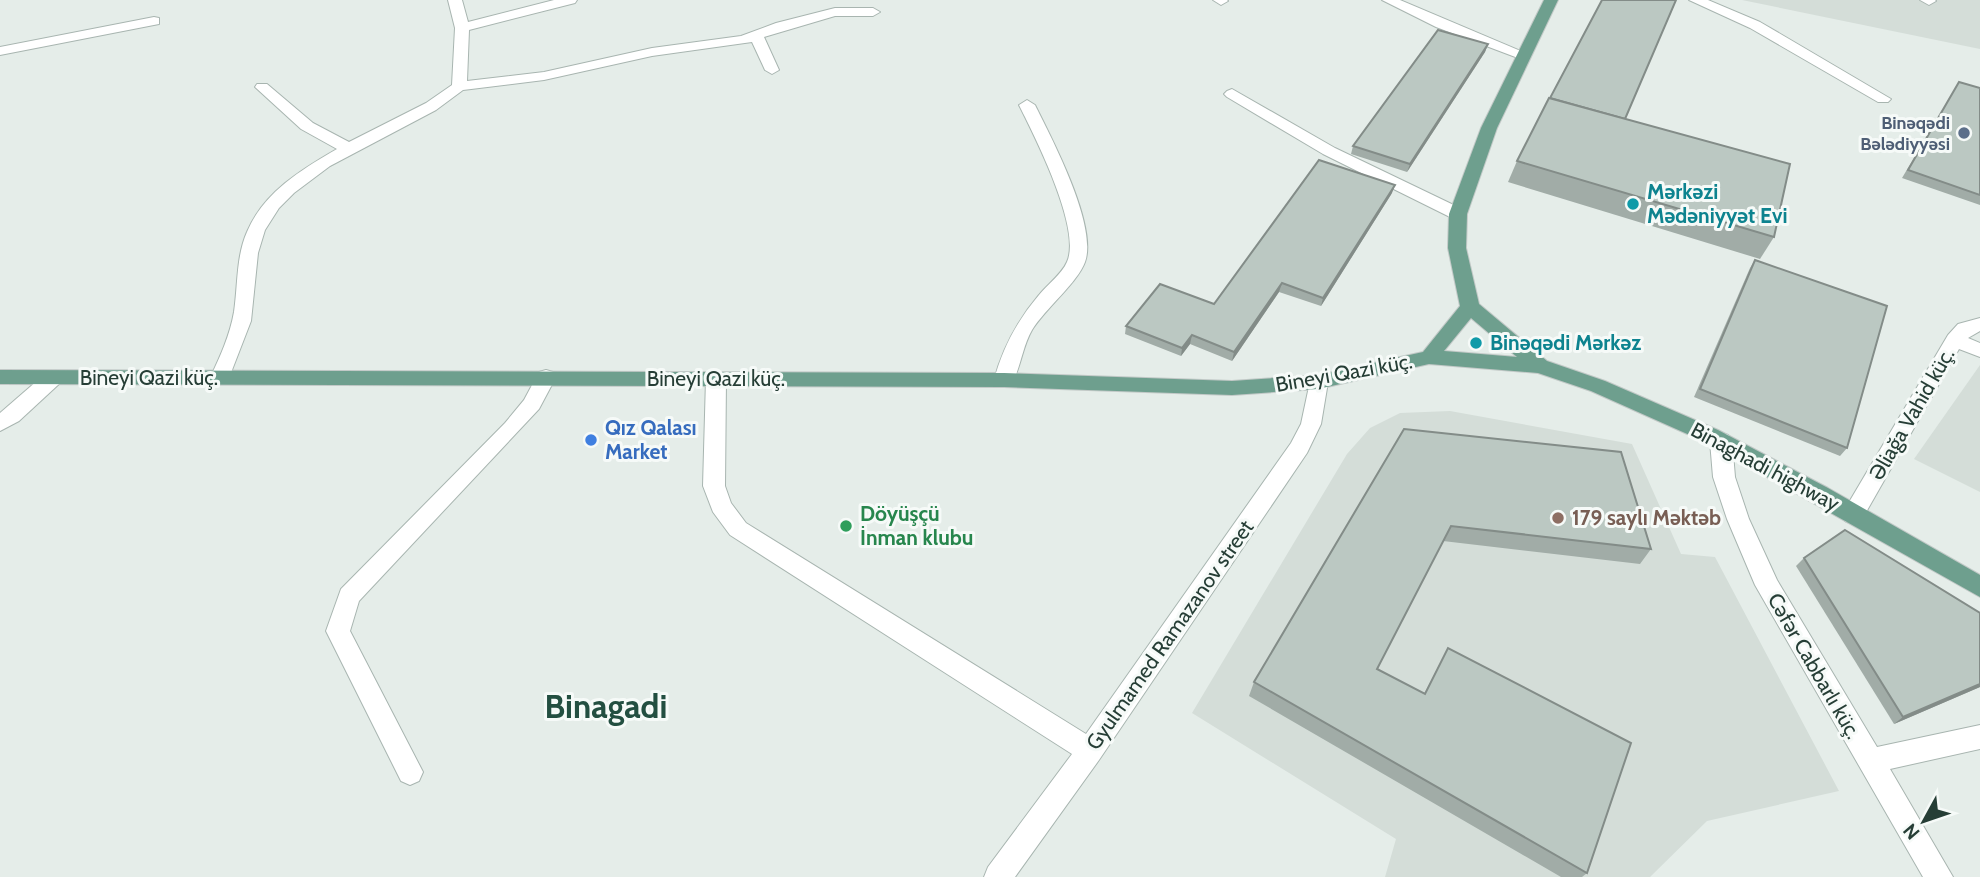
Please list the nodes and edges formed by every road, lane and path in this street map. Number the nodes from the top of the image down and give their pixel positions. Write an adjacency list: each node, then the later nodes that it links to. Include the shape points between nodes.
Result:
1 (455, 0): 8 (street)
2 (570, 0): 8 (street)
3 (1389, 0): 11 (street)
4 (1551, 0): 11 (main road)
5 (1696, 0): 16 (street, via 1755,25)
6 (873, 12): 9 (street, via 835,12)
7 (155, 21): 10 (street)
8 (462, 27): 13 (street)
9 (757, 37): 12 (street); 13 (street, via 652,52 544,76)
10 (0, 51)
11 (1523, 55): 19 (main road, via 1489,128)
12 (772, 70)
13 (459, 86): 18 (street, via 434,105)
14 (262, 87): 18 (street, via 307,126)
15 (1232, 94): 19 (street, via 1329,151)
16 (1882, 99)
17 (1027, 105): 31 (street, via 1060,173 1080,244 1076,262 1013,345)
18 (348, 148): 28 (street, via 279,196 261,220 247,256 238,338)
19 (1458, 215): 20 (main road, via 1457,248)
20 (1470, 307): 24 (main road); 25 (main road)
21 (1980, 324): 22 (street, Əliağa Vahid küç., via 1965,329)
22 (1955, 340): 23 (street); 35 (street, Əliağa Vahid küç.)
23 (1980, 350)
24 (1429, 357): 25 (main road, Bineyi Qazi küç.); 32 (main road, Bineyi Qazi küç.)
25 (1540, 366): 34 (main road, Binaghadi highway, via 1610,389)
26 (0, 377): 29 (main road, Bineyi Qazi küç.)
27 (546, 377): 28 (main road, Bineyi Qazi küç.); 30 (main road, Bineyi Qazi küç.); 40 (street, via 512,428 349,596 338,631)
28 (220, 378): 29 (main road, Bineyi Qazi küç.)
29 (52, 379): 33 (street)
30 (716, 379): 31 (main road, Bineyi Qazi küç.); 38 (street, via 715,486 721,506 738,529)
31 (1004, 380): 32 (main road, Bineyi Qazi küç., via 1232,388)
32 (1318, 382): 38 (street, Gyulmamed Ramazanov street, via 1311,424 1300,447)
33 (0, 423)
34 (1721, 441): 35 (main road, Binaghadi highway); 39 (street, Cəfər Cabbarlı küç., via 1728,488 1767,584)
35 (1853, 515): 36 (main road, Binaghadi highway)
36 (1980, 587)
37 (1980, 737): 39 (street)
38 (1090, 751): 41 (street, Gyulmamed Ramazanov street)
39 (1869, 761): 42 (street, Cəfər Cabbarlı küç.)
40 (410, 772)
41 (998, 877)
42 (1939, 877)

